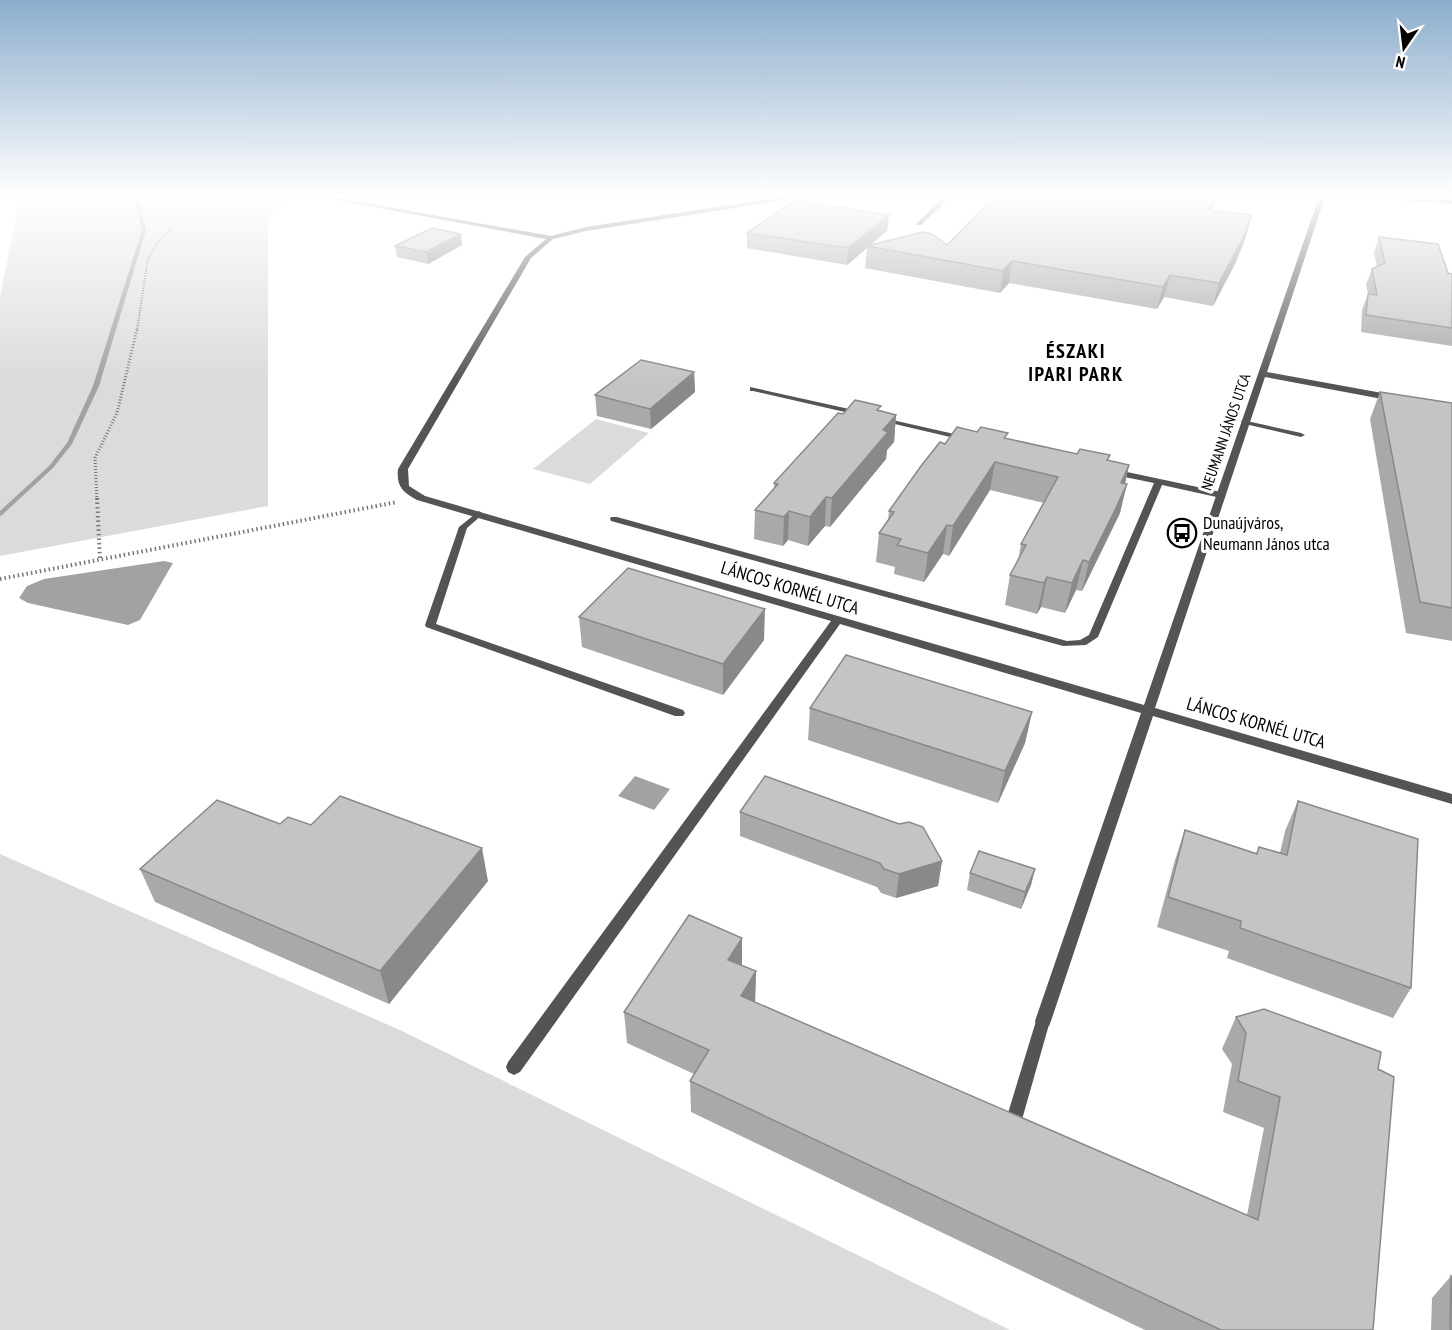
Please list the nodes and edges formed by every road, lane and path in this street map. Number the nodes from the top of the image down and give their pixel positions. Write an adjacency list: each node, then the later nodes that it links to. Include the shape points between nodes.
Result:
1 (148, 259): 16 (path, via 134,347 117,413 95,458)
2 (527, 259): 13 (street, LÁNCOS KORNÉL UTCA, via 403,469 401,483 405,490)
3 (1301, 259): 4 (street, NEUMANN JÁNOS UTCA)
4 (1262, 374): 6 (street); 7 (street, NEUMANN JÁNOS UTCA)
5 (753, 389): 9 (lane)
6 (1407, 401)
7 (1245, 422): 8 (lane); 12 (street, NEUMANN JÁNOS UTCA)
8 (1301, 435)
9 (973, 440)
10 (1101, 469): 11 (lane)
11 (1159, 482): 12 (lane); 15 (lane, via 1093,638 1082,643 1067,644)
12 (1221, 495): 19 (street, NEUMANN JÁNOS UTCA)
13 (421, 498): 14 (street, LÁNCOS KORNÉL UTCA); 16 (path)
14 (479, 514): 18 (street, LÁNCOS KORNÉL UTCA); 20 (lane, via 463,527 430,625)
15 (614, 519)
16 (100, 559): 17 (path)
17 (0, 579)
18 (837, 621): 19 (street, LÁNCOS KORNÉL UTCA); 23 (street)
19 (1148, 711): 21 (street, LÁNCOS KORNÉL UTCA); 22 (street, NEUMANN JÁNOS UTCA)
20 (679, 713)
21 (1452, 799)
22 (1042, 1021): 24 (lane)
23 (513, 1067)
24 (1012, 1123)

